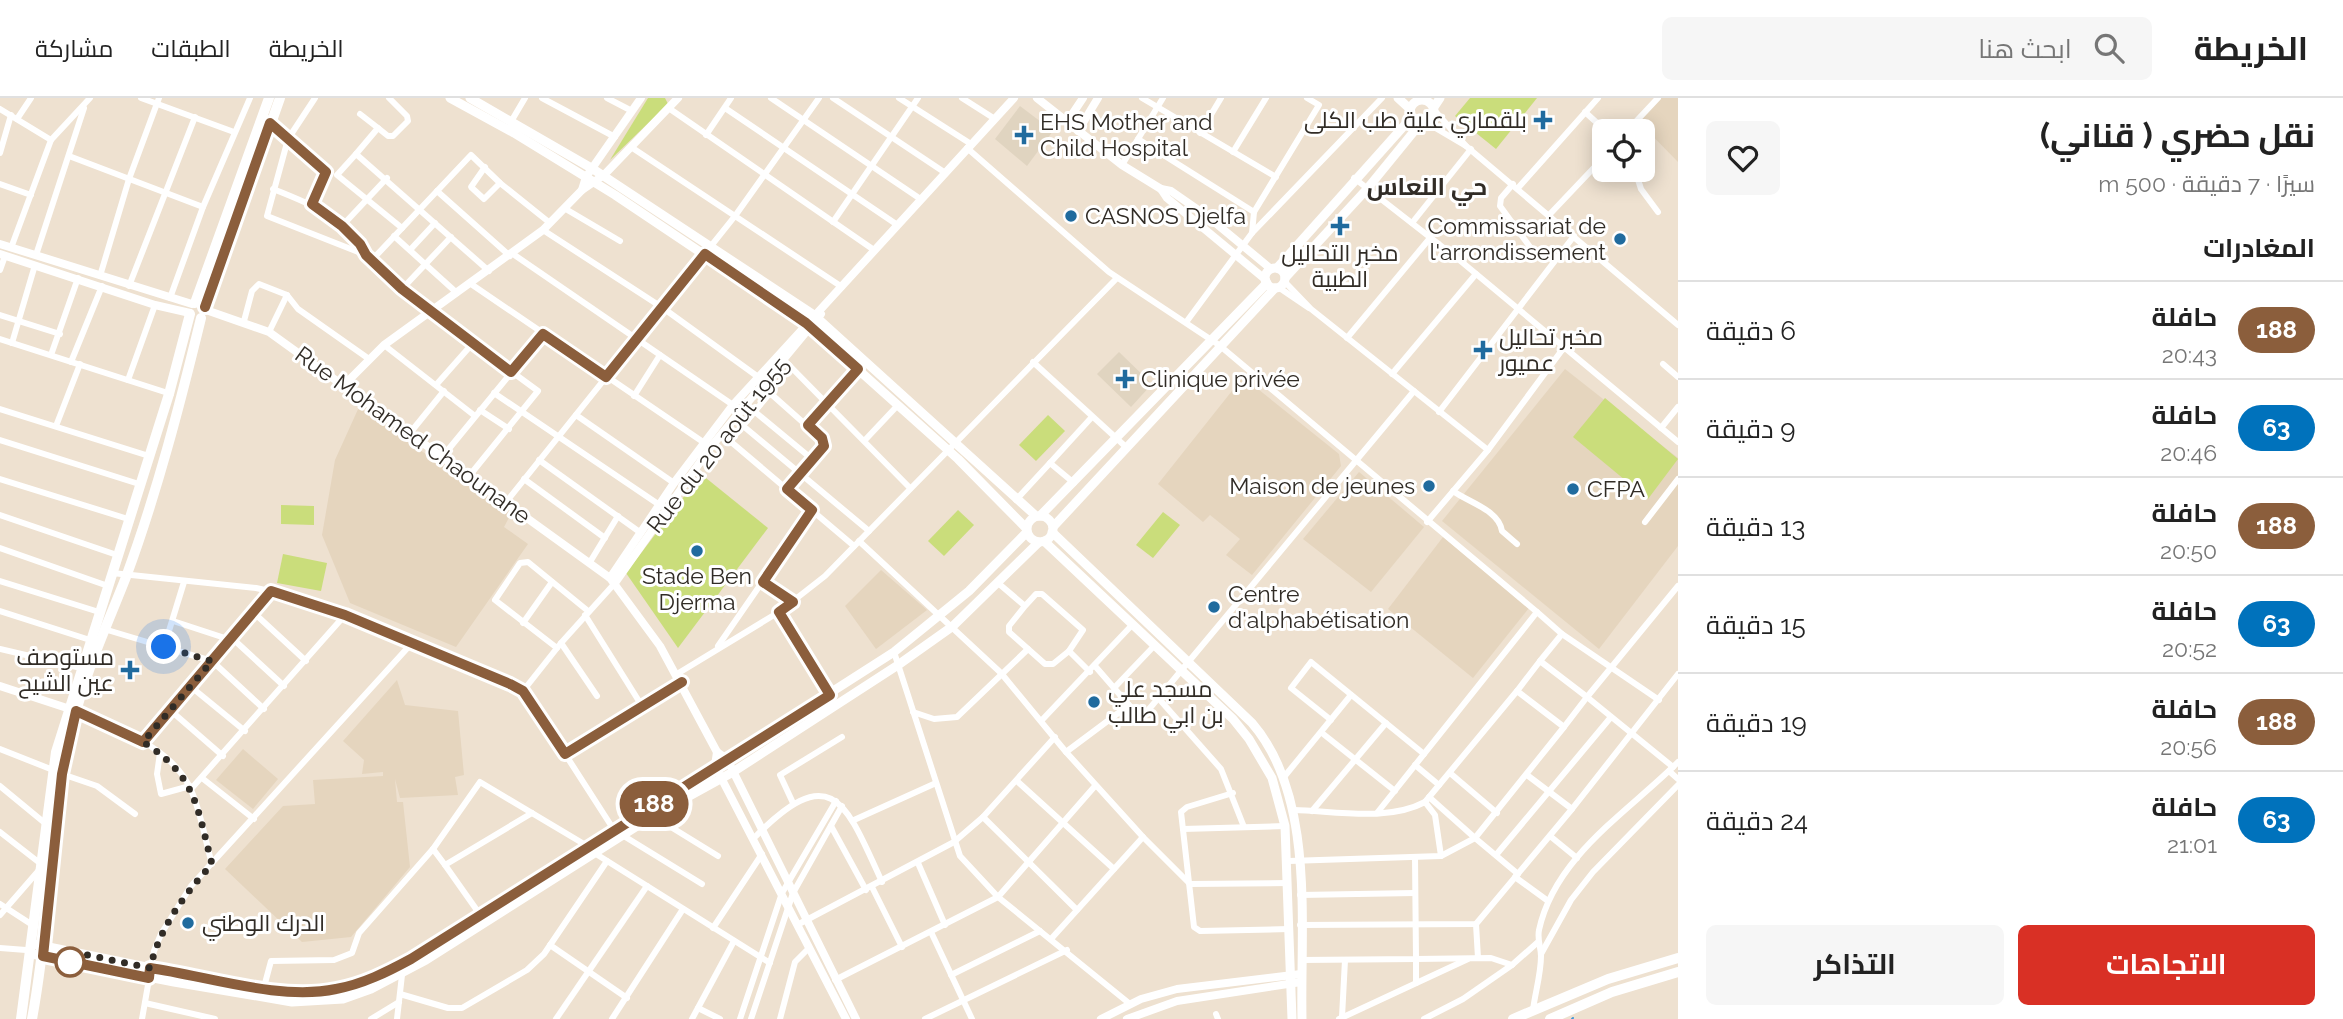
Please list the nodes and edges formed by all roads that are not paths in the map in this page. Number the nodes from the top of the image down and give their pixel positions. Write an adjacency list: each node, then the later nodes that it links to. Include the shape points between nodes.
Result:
1 (31, 98): 50 (street)
2 (141, 98): 38 (street)
3 (250, 98): 62 (street)
4 (269, 98): 159 (main road)
5 (280, 98): 58 (main road)
6 (314, 98): 67 (street)
7 (389, 98): 60 (street, via 408,121 389,137)
8 (450, 98): 92 (main road)
9 (525, 98): 55 (street)
10 (542, 98): 65 (street)
11 (607, 98): 46 (street)
12 (641, 98): 46 (street)
13 (732, 98): 43 (street)
14 (771, 98): 56 (street)
15 (818, 98): 56 (street)
16 (833, 98): 66 (street)
17 (899, 98): 41 (street)
18 (918, 98): 41 (street)
19 (962, 98): 52 (street)
20 (1014, 98): 52 (street, Rue du 20 août 1955)
21 (1037, 98): 57 (street)
22 (1083, 98): 57 (street)
23 (1098, 98): 61 (street)
24 (1142, 98): 42 (street)
25 (1163, 98): 42 (street)
26 (1221, 98): 63 (street)
27 (1266, 98): 74 (street)
28 (1307, 98): 40 (street)
29 (1324, 98): 40 (street)
30 (1382, 98): 121 (street)
31 (1398, 98): 48 (main road)
32 (1598, 98): 47 (street)
33 (1658, 98): 54 (street)
34 (475, 99): 55 (main road)
35 (676, 99): 45 (street)
36 (1422, 99): 39 (main road); 48 (main road)
37 (87, 101): 69 (street); 77 (street)
38 (158, 101): 51 (street); 91 (street)
39 (1436, 105): 59 (main road); 72 (street)
40 (1320, 106): 88 (street)
41 (912, 107): 66 (street); 70 (street)
42 (1157, 107): 63 (street); 68 (street)
43 (725, 108): 64 (street); 73 (street)
44 (0, 109): 50 (street)
45 (670, 109): 64 (street); 71 (street)
46 (632, 111): 65 (street)
47 (1585, 112): 53 (street); 96 (street)
48 (1411, 113): 59 (main road); 90 (main road)
49 (360, 114): 60 (street)
50 (14, 117): 69 (street); 75 (street)
51 (195, 117): 62 (street); 101 (street)
52 (995, 119): 70 (street, Rue du 20 août 1955)
53 (1593, 119)
54 (1640, 119)
55 (512, 120): 81 (main road)
56 (804, 120): 73 (street); 79 (street)
57 (1067, 122): 61 (street)
58 (270, 123): 67 (street); 162 (main road)
59 (1424, 124): 72 (street); 99 (main road)
60 (377, 128): 76 (street)
61 (1078, 131): 78 (street)
62 (234, 132): 107 (street)
63 (1200, 133): 74 (street)
64 (706, 135): 87 (street)
65 (615, 137): 81 (street)
66 (892, 138): 79 (street); 84 (street)
67 (288, 139): 83 (street); 97 (street)
68 (1138, 139): 78 (street); 110 (street)
69 (51, 140): 103 (street)
70 (969, 146): 84 (street, Rue du 20 août 1955); 147 (street)
71 (632, 147): 86 (street); 113 (street)
72 (1468, 148): 96 (street); 116 (street)
73 (784, 149): 87 (street); 102 (street)
74 (1233, 152): 88 (street)
75 (0, 153)
76 (356, 154): 85 (street); 89 (street)
77 (69, 156): 91 (street); 137 (street)
78 (1122, 165): 98 (street)
79 (872, 166): 102 (street); 105 (street)
80 (485, 167): 94 (street); 94 (street, via 471,187 484,199); 100 (street, via 471,155)
81 (593, 169): 86 (main road); 92 (street)
82 (1592, 170): 112 (street)
83 (326, 172): 85 (street); 106 (street)
84 (944, 172): 105 (street, Rue du 20 août 1955)
85 (337, 174): 104 (street)
86 (604, 175): 92 (street); 131 (main road)
87 (765, 177): 113 (street); 114 (street)
88 (1276, 177): 110 (street)
89 (387, 178): 104 (street); 109 (street)
90 (1354, 178): 99 (street); 141 (main road)
91 (130, 179): 101 (street); 145 (street)
92 (590, 180): 108 (street); 131 (main road)
93 (1639, 182): 111 (street)
94 (500, 183): 119 (street)
95 (0, 184): 103 (street)
96 (1516, 186): 112 (street); 133 (street, via 1501,198 1500,206)
97 (273, 189): 106 (street); 138 (street, via 267,216)
98 (1161, 189): 128 (street, via 1171,191); 134 (street)
99 (1367, 189): 116 (street); 148 (main road)
100 (438, 191): 109 (street); 136 (street)
101 (164, 193): 107 (street); 151 (street)
102 (852, 194): 114 (street); 117 (street)
103 (31, 195): 129 (street)
104 (368, 198): 118 (street); 120 (street)
105 (919, 198): 117 (street, Rue du 20 août 1955)
106 (312, 204): 118 (street)
107 (204, 207): 156 (street)
108 (564, 208): 119 (street); 126 (street)
109 (421, 209): 115 (street); 120 (street)
110 (1254, 212): 121 (street)
111 (1658, 212)
112 (1550, 214): 123 (street)
113 (735, 216): 131 (street); 152 (street)
114 (833, 222): 132 (street)
115 (435, 223): 124 (street); 130 (street)
116 (1412, 223): 125 (street)
117 (896, 224): 132 (street, Rue du 20 août 1955)
118 (342, 226): 138 (street)
119 (547, 226): 136 (street); 158 (street)
120 (402, 228): 122 (street)
121 (1252, 233): 128 (street)
122 (394, 236): 130 (street); 138 (street)
123 (1574, 236): 160 (street); 168 (street)
124 (451, 237): 139 (street); 143 (street)
125 (1430, 238): 144 (street); 175 (street)
126 (620, 242)
127 (0, 244): 129 (street)
128 (1242, 244): 134 (street); 141 (street)
129 (11, 248): 137 (street)
130 (410, 250): 139 (street)
131 (708, 250): 158 (street); 163 (main road); 169 (main road)
132 (874, 250): 152 (street, Rue du 20 août 1955)
133 (1533, 251)
134 (1235, 253): 148 (street); 167 (street)
135 (3, 255): 140 (street); 142 (street)
136 (512, 255): 143 (street); 173 (street)
137 (36, 256): 145 (street)
138 (369, 258): 153 (street)
139 (425, 264): 153 (street); 154 (street)
140 (35, 265): 146 (street); 165 (street)
141 (1274, 268): 148 (main road); 148 (main road, via 1282,270)
142 (0, 270)
143 (489, 271): 149 (street)
144 (1476, 274): 160 (street); 192 (street)
145 (100, 276): 151 (street)
146 (78, 278): 150 (street); 171 (street)
147 (1117, 278): 167 (street); 187 (street)
148 (1276, 283): 174 (main road); 175 (street); 180 (main road)
149 (471, 284): 154 (street); 172 (street)
150 (102, 286): 157 (street); 186 (street)
151 (130, 286): 156 (street)
152 (842, 286): 163 (street, Rue du 20 août 1955)
153 (402, 289): 161 (street)
154 (457, 293): 161 (street)
155 (287, 295): 166 (street, via 256,285); 170 (street); 184 (street, via 298,309)
156 (170, 298): 159 (street)
157 (155, 305): 159 (street); 195 (street)
158 (663, 307): 173 (street); 196 (street)
159 (192, 308): 162 (main road); 162 (main road, via 201,303); 203 (main road)
160 (1518, 310): 181 (street); 212 (street)
161 (429, 311): 178 (street); 179 (street)
162 (204, 312): 166 (street, Rue Mohamed Chaounane); 205 (main road)
163 (819, 314): 169 (street, Rue du 20 août 1955); 229 (main road)
164 (0, 315): 165 (street)
165 (20, 321): 171 (street); 177 (street)
166 (244, 321): 170 (street, Rue Mohamed Chaounane)
167 (1187, 321): 174 (street)
168 (1678, 325)
169 (809, 326): 185 (street, Rue du 20 août 1955); 190 (main road); 196 (street, Rue du 20 août 1955)
170 (269, 332): 197 (street, Rue Mohamed Chaounane)
171 (60, 334): 182 (street)
172 (543, 334): 191 (street); 193 (street)
173 (636, 338): 183 (street); 193 (street)
174 (1211, 338): 180 (street); 224 (main road)
175 (1347, 338): 192 (street)
176 (0, 339): 177 (street)
177 (12, 343): 182 (street)
178 (472, 344): 191 (street); 198 (street)
179 (384, 345): 184 (street); 198 (street)
180 (1219, 345): 230 (main road); 235 (street)
181 (1565, 346): 220 (street); 231 (street)
182 (51, 355): 186 (street)
183 (660, 355): 204 (street); 207 (street)
184 (369, 359): 197 (street)
185 (783, 359): 196 (street, Rue du 20 août 1955); 206 (street)
186 (71, 362): 188 (street)
187 (1033, 362): 216 (street); 229 (street)
188 (80, 364): 195 (street); 219 (street)
189 (1663, 364): 194 (street)
190 (858, 369): 206 (street); 208 (main road)
191 (511, 372): 201 (street); 214 (street, via 538,391)
192 (1392, 374): 200 (street)
193 (606, 377): 204 (street); 215 (street)
194 (1678, 377)
195 (128, 380): 203 (street)
196 (761, 381): 202 (street); 207 (street, Rue du 20 août 1955); 228 (street, Rue du 20 août 1955)
197 (344, 385): 222 (street, Rue Mohamed Chaounane)
198 (436, 385): 199 (street)
199 (444, 391): 213 (street); 222 (street)
200 (1414, 391): 212 (street); 235 (street)
201 (494, 393): 213 (street); 214 (street)
202 (770, 393): 211 (street); 218 (street)
203 (170, 394): 205 (street); 232 (main road)
204 (634, 397): 228 (street)
205 (181, 398): 271 (main road)
206 (828, 402): 218 (street); 225 (street)
207 (733, 405): 228 (street, Rue du 20 août 1955)
208 (898, 405): 225 (street); 229 (main road)
209 (1678, 407): 220 (street)
210 (0, 409): 219 (street)
211 (754, 411): 217 (street); 234 (street)
212 (1439, 412): 231 (street)
213 (478, 413): 221 (street); 233 (street)
214 (523, 413): 221 (street); 223 (street)
215 (576, 415): 223 (street); 243 (street)
216 (1091, 418): 224 (street); 237 (street)
217 (742, 425): 238 (street); 247 (street, via 730,441)
218 (808, 425): 234 (street, via 824,443)
219 (56, 426): 232 (street)
220 (1661, 428): 227 (street)
221 (509, 429): 239 (street)
222 (410, 433): 233 (street, Rue Mohamed Chaounane)
223 (557, 437): 236 (street); 251 (street)
224 (1116, 438): 230 (street); 244 (main road)
225 (866, 439): 246 (street)
226 (0, 440): 245 (street)
227 (1678, 442)
228 (707, 445): 243 (street, Rue du 20 août 1955); 251 (street, Rue du 20 août 1955)
229 (951, 446): 246 (street); 249 (main road); 259 (main road)
230 (1126, 447): 260 (main road)
231 (1488, 450): 248 (street)
232 (149, 456): 245 (main road)
233 (443, 456): 239 (street, Rue Mohamed Chaounane)
234 (812, 459): 238 (street)
235 (1358, 459): 257 (street); 311 (street)
236 (539, 460): 241 (street); 254 (street)
237 (1050, 463): 244 (street); 249 (street)
238 (800, 473): 247 (street); 261 (street)
239 (470, 475): 250 (street, Rue Mohamed Chaounane)
240 (0, 479): 256 (street)
241 (524, 479): 250 (street); 263 (street)
242 (1678, 479): 258 (street)
243 (674, 483): 251 (street, Rue du 20 août 1955)
244 (1074, 483): 255 (main road)
245 (139, 484): 256 (main road)
246 (910, 488): 261 (street)
247 (787, 489): 252 (street)
248 (1453, 491): 257 (street); 266 (street, via 1480,505)
249 (1016, 500): 255 (main road)
250 (507, 501): 269 (street, Rue Mohamed Chaounane)
251 (662, 507): 262 (street, Rue du 20 août 1955); 273 (street, Rue du 20 août 1955)
252 (812, 510): 265 (street); 276 (street)
253 (0, 515): 268 (street)
254 (618, 516): 262 (street); 263 (street)
255 (1038, 516): 259 (main road, via 1029,521); 260 (main road, via 1050,521)
256 (128, 519): 268 (main road)
257 (1427, 522): 286 (street)
258 (1645, 522)
259 (1027, 530): 264 (main road, via 1031,539); 290 (main road)
260 (1053, 530): 264 (main road); 311 (main road)
261 (869, 531): 265 (street)
262 (641, 533): 273 (street, Rue du 20 août 1955)
263 (605, 538): 269 (street)
264 (1042, 542): 277 (main road); 293 (main road)
265 (857, 543): 281 (street); 290 (street)
266 (1517, 544)
267 (0, 548): 278 (street)
268 (117, 555): 270 (main road)
269 (590, 562): 273 (street, Rue Mohamed Chaounane)
270 (112, 573): 271 (street); 278 (main road)
271 (126, 576): 274 (street); 295 (main road)
272 (0, 580): 284 (street)
273 (613, 581): 288 (street); 319 (street, Rue Mohamed Chaounane)
274 (184, 582): 280 (street); 291 (street)
275 (552, 582): 288 (street); 292 (street); 292 (street, via 524,560 497,593 499,605)
276 (763, 582): 281 (street); 303 (street)
277 (998, 583): 282 (street); 294 (main road)
278 (108, 586): 284 (main road)
279 (1678, 586): 313 (street)
280 (271, 591): 287 (street); 289 (street)
281 (793, 602): 285 (street)
282 (1025, 606): 305 (street, via 1008,628); 306 (street, via 1042,594 1082,629)
283 (0, 611): 298 (street)
284 (99, 612): 298 (main road)
285 (779, 612): 303 (street); 326 (street)
286 (1537, 612): 296 (street); 354 (street)
287 (254, 613): 297 (street); 309 (street)
288 (587, 613): 300 (street); 333 (street)
289 (345, 615): 299 (street); 309 (street)
290 (942, 615): 294 (street); 307 (main road)
291 (173, 621): 297 (street); 302 (street)
292 (523, 623): 300 (street)
293 (1133, 624): 301 (main road); 315 (street)
294 (953, 625): 312 (main road); 316 (street)
295 (104, 629): 302 (street); 335 (main road)
296 (1562, 634): 310 (street); 313 (street)
297 (231, 639): 308 (street); 320 (street)
298 (90, 640): 314 (main road)
299 (412, 643): 324 (street); 392 (street)
300 (559, 645): 324 (street); 328 (street)
301 (1154, 645): 317 (main road); 323 (street)
302 (164, 647): 308 (street)
303 (717, 648): 319 (street)
304 (0, 649): 314 (street)
305 (1028, 649): 306 (street, via 1049,665); 316 (street)
306 (1069, 650): 315 (street)
307 (894, 652): 312 (street); 326 (main road)
308 (212, 661): 322 (street); 334 (street)
309 (306, 661): 320 (street)
310 (1540, 661): 325 (street); 329 (street)
311 (1189, 663): 317 (street); 365 (main road, via 1257,730)
312 (898, 664): 337 (street); 362 (main road)
313 (1610, 667): 329 (street); 331 (street)
314 (81, 668): 335 (main road)
315 (1093, 669): 323 (street); 339 (street)
316 (1001, 673): 337 (street, via 957,717 934,719); 339 (street)
317 (1182, 673): 330 (street); 396 (main road, via 1233,719 1262,757 1280,798)
318 (1678, 674): 331 (street)
319 (679, 678): 333 (street); 350 (street, Rue Mohamed Chaounane)
320 (284, 685): 334 (street)
321 (0, 686): 335 (street)
322 (190, 686): 336 (street); 343 (street)
323 (1114, 688): 332 (street)
324 (523, 691): 353 (street)
325 (1517, 691): 342 (street); 363 (street)
326 (830, 695): 356 (main road)
327 (1351, 695): 340 (street); 340 (street, via 1311,662 1292,688); 341 (street)
328 (597, 696)
329 (1587, 697): 338 (street); 342 (street)
330 (1160, 700): 332 (street, via 1144,714); 378 (street, via 1213,757)
331 (1659, 700): 345 (street)
332 (1129, 705): 351 (street)
333 (642, 706): 353 (street)
334 (264, 709): 343 (street)
335 (72, 710): 348 (street); 361 (main road)
336 (170, 710): 348 (street); 355 (street)
337 (913, 712): 370 (street)
338 (1611, 717): 345 (street); 377 (street)
339 (1042, 720): 347 (street)
340 (1331, 720): 344 (street)
341 (1385, 723): 354 (street); 357 (street)
342 (1564, 727): 364 (street)
343 (245, 731): 355 (street)
344 (1322, 733): 357 (street); 365 (street)
345 (1631, 734): 360 (street); 383 (street)
346 (842, 737): 381 (street, via 780,775)
347 (1055, 737): 351 (street); 369 (street)
348 (143, 742): 352 (street)
349 (0, 750): 361 (street)
350 (717, 752): 356 (street); 359 (street)
351 (1066, 752): 374 (street)
352 (160, 753): 375 (street); 375 (street, via 156,774 161,794)
353 (565, 754): 401 (street)
354 (1424, 754): 358 (street)
355 (223, 756): 366 (street)
356 (727, 759): 359 (main road); 362 (street)
357 (1355, 759): 376 (street); 385 (street)
358 (1415, 765): 371 (street); 376 (street)
359 (715, 766): 367 (street); 401 (main road)
360 (1673, 766): 368 (street); 416 (street)
361 (58, 772): 389 (street, via 97,786); 395 (main road); 462 (main road)
362 (733, 772): 367 (main road); 399 (street)
363 (1450, 773): 371 (street); 388 (street)
364 (1527, 775): 377 (street); 388 (street)
365 (1284, 777): 384 (main road)
366 (202, 778): 375 (street); 392 (street)
367 (721, 778): 390 (main road); 406 (street)
368 (1678, 779)
369 (1017, 781): 391 (street); 394 (street)
370 (936, 783): 393 (street); 408 (street)
371 (1439, 785): 379 (street)
372 (1678, 785): 464 (street, via 1593,872 1571,900)
373 (0, 786): 395 (street)
374 (1095, 786): 394 (street); 405 (street)
375 (190, 788): 421 (street)
376 (1395, 791): 387 (street)
377 (1549, 792): 383 (street); 412 (street)
378 (1233, 793): 398 (street); 400 (street, via 1183,808)
379 (1427, 799): 387 (street); 407 (street); 414 (street, via 1435,815)
380 (836, 801): 381 (street, via 816,794); 382 (street); 426 (street)
381 (793, 803): 399 (street)
382 (842, 806): 393 (street); 397 (street)
383 (1572, 809): 404 (street)
384 (1294, 810): 385 (street); 418 (main road)
385 (1312, 811): 387 (street)
386 (532, 813): 409 (street, via 481,782); 410 (street); 422 (street)
387 (1377, 813)
388 (1497, 813): 407 (street)
389 (135, 814)
390 (653, 816): 403 (main road); 413 (street)
391 (983, 817): 408 (street); 420 (street)
392 (254, 819): 421 (street)
393 (854, 820): 427 (street)
394 (1063, 823): 420 (street); 424 (street)
395 (46, 824): 423 (main road)
396 (1285, 825): 398 (street); 418 (main road)
397 (831, 826): 432 (street); 434 (street)
398 (1244, 827): 400 (street)
399 (762, 829): 406 (street); 426 (street)
400 (1183, 829): 430 (street)
401 (614, 830): 403 (street); 410 (main road)
402 (0, 832): 423 (street)
403 (624, 835): 410 (main road); 429 (street)
404 (1550, 836): 416 (street); 425 (street)
405 (1143, 837): 424 (street); 430 (street)
406 (754, 838): 411 (street)
407 (1475, 838): 412 (street); 414 (street)
408 (954, 842): 419 (street); 437 (street, via 972,872)
409 (433, 849): 422 (street); 482 (street, via 362,929 349,956 271,961)
410 (592, 851): 417 (street); 444 (main road); 477 (main road)
411 (762, 854): 433 (street); 451 (street)
412 (1496, 855): 425 (street)
413 (718, 856)
414 (1441, 856): 415 (street)
415 (1415, 857): 418 (street); 435 (street)
416 (1577, 858): 438 (street)
417 (607, 861): 431 (street); 458 (street)
418 (1294, 861): 428 (main road); 436 (main road)
419 (918, 863): 427 (street); 448 (street)
420 (1028, 863): 437 (street); 442 (street)
421 (212, 864): 475 (street, via 191,886 168,923)
422 (445, 865): 444 (street)
423 (40, 867): 439 (street); 450 (main road)
424 (1114, 869): 442 (street)
425 (1517, 876): 438 (street); 447 (street)
426 (788, 881): 433 (street); 434 (street)
427 (883, 882): 432 (street)
428 (1288, 883): 430 (street); 452 (main road)
429 (702, 884)
430 (1191, 884): 452 (street, via 1197,930)
431 (647, 886): 441 (street); 476 (street)
432 (869, 889): 445 (street); 459 (street)
433 (782, 893): 440 (street); 465 (street)
434 (793, 893): 440 (street); 445 (street)
435 (1415, 893): 436 (street); 446 (street)
436 (1300, 895): 449 (main road)
437 (998, 897): 448 (street); 453 (street)
438 (1548, 901): 457 (street)
439 (2, 906): 443 (street); 450 (street)
440 (788, 906): 445 (street); 472 (street)
441 (683, 909): 451 (street); 484 (street)
442 (1077, 910): 455 (street)
443 (0, 915)
444 (481, 916): 482 (main road, via 411,959 356,984 314,992)
445 (801, 923): 461 (street); 480 (street)
446 (1415, 923): 447 (street); 449 (street); 468 (street)
447 (1476, 923): 466 (street)
448 (945, 925): 454 (street)
449 (1300, 925): 470 (main road)
450 (34, 926): 462 (main road)
451 (713, 928): 456 (street)
452 (1289, 929): 479 (main road)
453 (1040, 931): 455 (street); 478 (street)
454 (931, 932): 459 (street); 478 (street)
455 (1051, 939): 463 (street)
456 (734, 941): 465 (street); 488 (street)
457 (1538, 942): 464 (street); 473 (street)
458 (550, 945): 476 (street); 483 (street, via 527,970 462,1008)
459 (902, 947): 480 (street)
460 (0, 948): 462 (street)
461 (808, 948): 480 (street); 503 (street, via 795,962)
462 (36, 950): 475 (main road); 491 (main road); 492 (main road)
463 (1068, 950): 485 (street); 487 (street)
464 (1541, 954): 489 (street)
465 (760, 956): 472 (street); 501 (street)
466 (1478, 958): 469 (street); 473 (street)
467 (1678, 958): 489 (highway, via 1608,979)
468 (1416, 959): 469 (street); 471 (street); 481 (street)
469 (1470, 959): 481 (street)
470 (1301, 960): 471 (street); 479 (main road)
471 (1345, 960): 490 (street)
472 (770, 963): 502 (street)
473 (1512, 965): 512 (street)
474 (1678, 972): 514 (highway, via 1612,992)
475 (150, 973): 477 (main road, via 258,998 317,1002 343,999); 482 (main road); 486 (street)
476 (588, 973): 484 (street); 497 (street)
477 (402, 975): 483 (street)
478 (951, 975): 485 (street)
479 (1296, 979): 487 (street, via 1177,989); 509 (street, via 1177,1001); 510 (main road); 511 (main road)
480 (831, 982): 504 (street); 505 (street)
481 (1416, 983): 490 (street)
482 (264, 988)
483 (400, 998): 495 (street); 496 (street)
484 (627, 998): 498 (street)
485 (964, 1000): 506 (street); 507 (street)
486 (145, 1003): 493 (street); 494 (street)
487 (1130, 1004): 508 (street)
488 (698, 1008): 499 (street); 500 (street)
489 (1533, 1010): 513 (highway)
490 (1341, 1018)
491 (21, 1019)
492 (32, 1019)
493 (142, 1019)
494 (215, 1019)
495 (372, 1019)
496 (397, 1019)
497 (555, 1019)
498 (612, 1019)
499 (692, 1019)
500 (720, 1019)
501 (740, 1019)
502 (751, 1019)
503 (780, 1019)
504 (846, 1019)
505 (856, 1019)
506 (925, 1019)
507 (972, 1019)
508 (1101, 1019)
509 (1127, 1019)
510 (1292, 1019)
511 (1302, 1019)
512 (1424, 1019)
513 (1513, 1019)
514 (1550, 1019)

